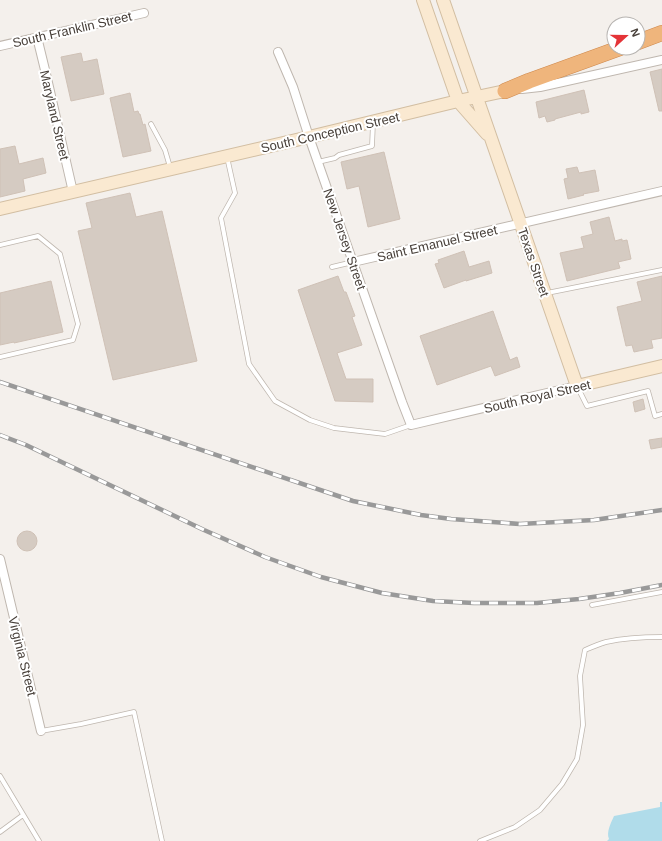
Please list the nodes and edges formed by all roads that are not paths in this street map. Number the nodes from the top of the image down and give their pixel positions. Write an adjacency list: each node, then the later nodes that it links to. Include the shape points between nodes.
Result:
1 (423, 0): 13 (street, Texas Street)
2 (443, 0): 12 (street, Texas Street)
3 (144, 13): 5 (street, South Franklin Street)
4 (662, 33): 6 (highway)
5 (37, 37): 7 (street, South Franklin Street); 21 (street, Maryland Street)
6 (646, 39)
7 (0, 46)
8 (278, 52): 16 (street, New Jersey Street)
9 (606, 53): 11 (highway)
10 (662, 60): 11 (street, South Conception Street, via 540,87)
11 (505, 91): 12 (street, South Conception Street)
12 (477, 97): 13 (street, South Conception Street); 17 (street, Texas Street)
13 (458, 101): 14 (street, South Conception Street); 17 (street, Texas Street)
14 (373, 122): 16 (street, South Conception Street); 19 (lane, via 372,146)
15 (152, 124): 20 (lane, via 165,150)
16 (309, 137): 18 (street, South Conception Street); 19 (street, New Jersey Street)
17 (491, 138): 24 (street, Texas Street)
18 (227, 157): 20 (street, South Conception Street); 34 (lane, via 235,194 221,218 249,364 275,401 310,420 334,428 385,434)
19 (318, 162): 26 (street, New Jersey Street)
20 (170, 170): 21 (street, South Conception Street)
21 (73, 192): 23 (street, South Conception Street)
22 (662, 192): 24 (street, Saint Emanuel Street)
23 (0, 209)
24 (521, 224): 26 (street, Saint Emanuel Street); 29 (street, Texas Street)
25 (0, 245): 30 (lane, via 38,236 60,254 78,324 73,340)
26 (353, 262): 27 (lane); 34 (street, New Jersey Street)
27 (332, 267)
28 (662, 270): 29 (lane)
29 (545, 293): 32 (street, Texas Street)
30 (0, 357)
31 (662, 366): 32 (street, South Royal Street)
32 (577, 386): 33 (lane, via 587,406 648,391 655,416); 34 (street, South Royal Street)
33 (662, 414)
34 (411, 425)
35 (0, 559): 39 (street, Virginia Street)
36 (662, 592): 37 (lane)
37 (592, 605)
38 (662, 637): 45 (lane, via 626,638 604,642 585,650 580,676 583,725 577,759 562,784 540,810 515,827)
39 (41, 731): 44 (lane, via 134,712)
40 (0, 776): 41 (lane)
41 (23, 815): 42 (lane); 43 (lane)
42 (0, 832)
43 (39, 841)
44 (162, 841)
45 (480, 841)

